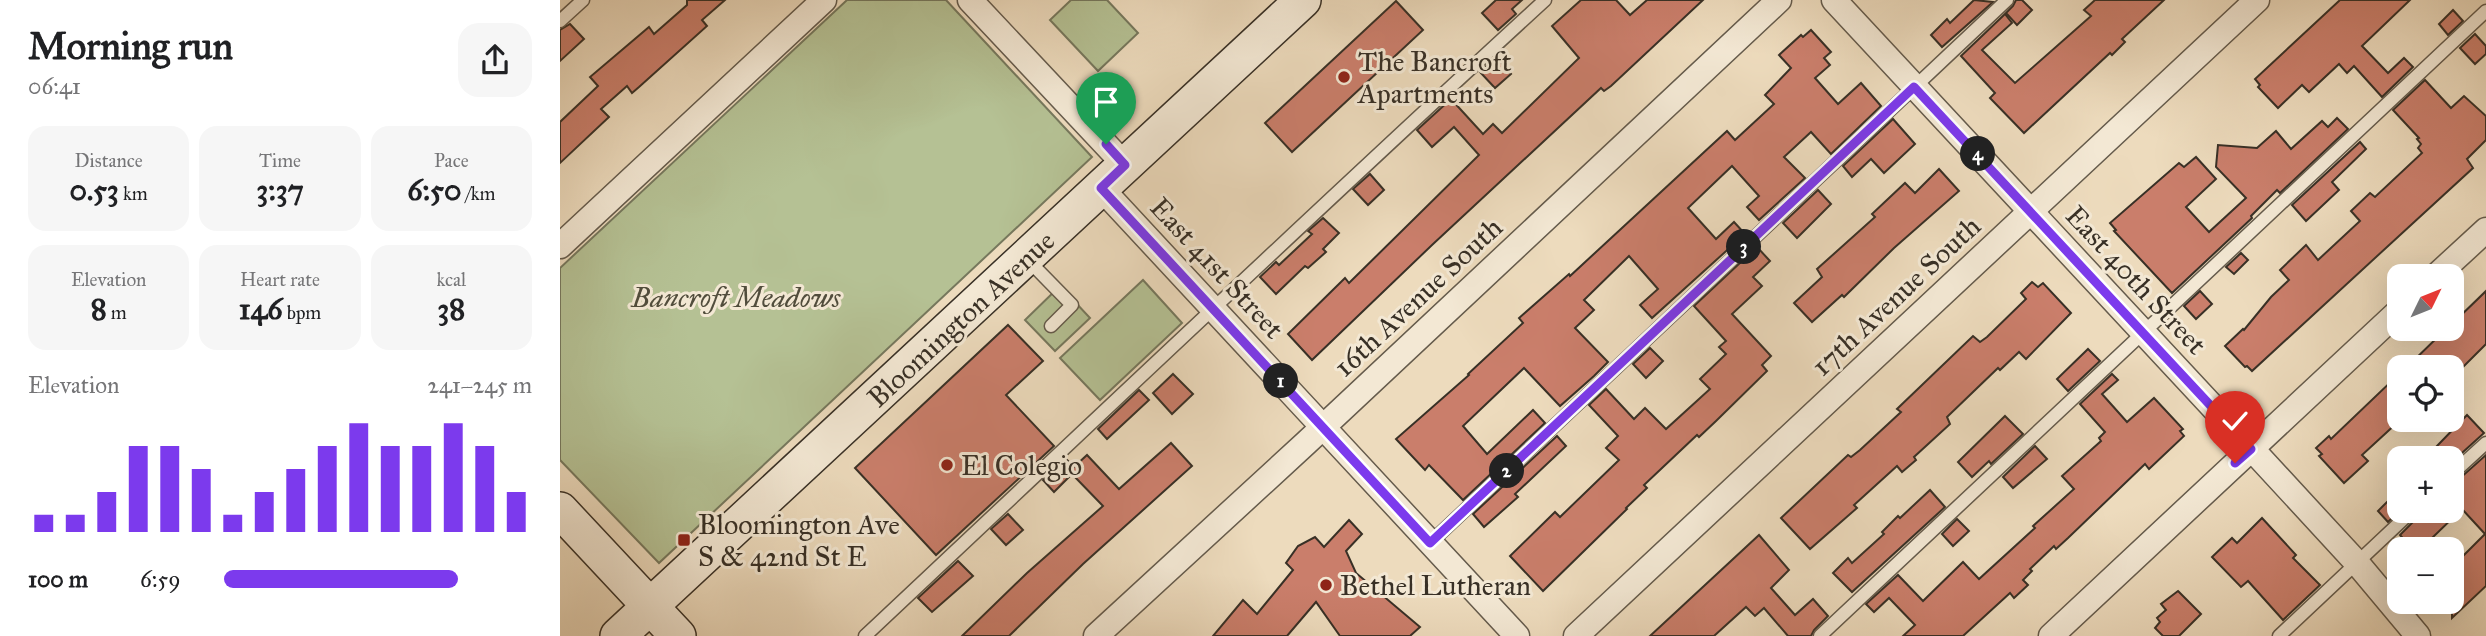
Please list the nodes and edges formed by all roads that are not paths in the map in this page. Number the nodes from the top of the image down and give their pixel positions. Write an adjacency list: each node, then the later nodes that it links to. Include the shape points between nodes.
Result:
1 (583, 0): 11 (lane)
2 (824, 0): 16 (street)
3 (970, 0): 13 (street, East 41st Street)
4 (1303, 0): 13 (street, Bloomington Avenue)
5 (1545, 0): 19 (lane)
6 (1779, 0): 23 (street, 16th Avenue South)
7 (1834, 0): 12 (street, East 40th Street)
8 (2007, 0): 12 (lane)
9 (2257, 0): 14 (street, 17th Avenue South)
10 (2486, 11): 22 (lane)
11 (560, 21)
12 (1914, 87): 14 (street, East 40th Street); 29 (lane)
13 (1113, 177): 17 (street, Bloomington Avenue); 19 (street, East 41st Street)
14 (2032, 211): 22 (street, East 40th Street); 37 (street, 17th Avenue South)
15 (2486, 230): 18 (street)
16 (560, 246)
17 (1026, 258): 21 (lane, via 1072,305); 31 (street, Bloomington Avenue)
18 (2449, 264)
19 (1215, 309): 23 (street, East 41st Street); 34 (lane)
20 (2387, 322): 25 (street)
21 (1051, 326)
22 (2144, 333): 25 (street, East 40th Street); 38 (lane)
23 (1323, 427): 29 (street, East 41st Street); 35 (street, 16th Avenue South)
24 (2486, 443): 26 (lane)
25 (2251, 449): 30 (street, East 40th Street); 39 (street)
26 (2464, 463)
27 (560, 510): 31 (street)
28 (2399, 523): 30 (lane)
29 (1430, 543): 36 (street, East 41st Street)
30 (2357, 563): 40 (lane); 41 (street, East 40th Street)
31 (651, 607): 32 (street, Bloomington Avenue); 33 (street)
32 (618, 636)
33 (678, 636)
34 (865, 636)
35 (1096, 636)
36 (1517, 636)
37 (1576, 636)
38 (1820, 636)
39 (2051, 636)
40 (2279, 636)
41 (2418, 636)

